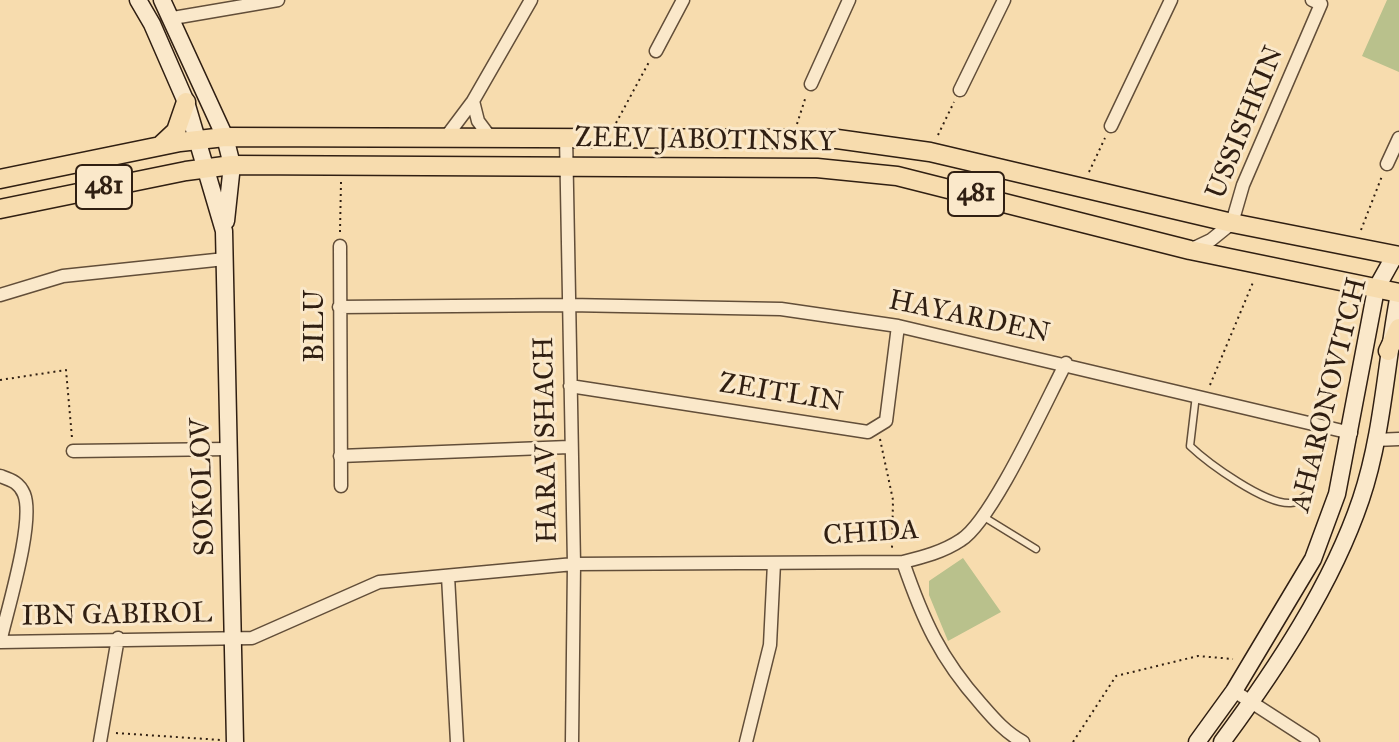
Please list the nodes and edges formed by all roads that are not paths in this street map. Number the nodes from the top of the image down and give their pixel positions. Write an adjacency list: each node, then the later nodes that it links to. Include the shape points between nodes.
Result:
1 (138, 0): 15 (street, SOKOLOV)
2 (162, 0): 10 (street)
3 (278, 0): 10 (street)
4 (531, 0): 14 (street)
5 (683, 0): 11 (street)
6 (849, 0): 12 (street)
7 (1004, 0): 13 (street)
8 (1171, 0): 16 (street)
9 (1312, 0): 30 (street, USSISHKIN, via 1321,4 1248,173)
10 (173, 18): 18 (street)
11 (656, 51)
12 (811, 84)
13 (960, 90)
14 (473, 101): 19 (street); 20 (street, via 478,121)
15 (186, 102): 22 (street, SOKOLOV); 23 (main road, via 176,131)
16 (1111, 126)
17 (566, 136): 20 (main road, ZEEV JABOTINSKY / 481); 27 (street, HARAV SHACH); 30 (main road, ZEEV JABOTINSKY / 481, via 797,137 888,144)
18 (225, 137): 19 (main road, ZEEV JABOTINSKY / 481); 22 (main road, ZEEV JABOTINSKY / 481); 25 (street)
19 (446, 137): 20 (main road, ZEEV JABOTINSKY / 481)
20 (490, 137)
21 (1399, 138): 24 (street)
22 (200, 139): 23 (main road, ZEEV JABOTINSKY / 481); 26 (street, SOKOLOV)
23 (159, 147): 28 (main road, ZEEV JABOTINSKY / 481)
24 (1387, 164)
25 (232, 165): 26 (main road, ZEEV JABOTINSKY / 481); 27 (main road, ZEEV JABOTINSKY / 481); 31 (street, SOKOLOV)
26 (208, 167): 29 (main road, ZEEV JABOTINSKY / 481); 31 (street, SOKOLOV)
27 (566, 167): 33 (main road, ZEEV JABOTINSKY / 481, via 817,168 897,176); 39 (street, HARAV SHACH)
28 (0, 179)
29 (0, 209)
30 (1232, 223): 33 (street, USSISHKIN); 34 (main road, ZEEV JABOTINSKY / 481)
31 (224, 231): 35 (street, SOKOLOV)
32 (340, 246): 40 (street, BILU)
33 (1190, 250): 36 (main road, ZEEV JABOTINSKY / 481)
34 (1397, 256): 36 (street, AHARONOVITCH); 37 (street, AHARONOVITCH)
35 (225, 259): 38 (street, via 63,276); 51 (street, SOKOLOV)
36 (1376, 289): 37 (main road, ZEEV JABOTINSKY / 481); 47 (street, AHARONOVITCH)
37 (1399, 293): 43 (street, AHARONOVITCH)
38 (0, 295)
39 (569, 305): 40 (street, HAYARDEN); 41 (street, HAYARDEN, via 781,309); 45 (street, HARAV SHACH)
40 (339, 307): 53 (street, BILU)
41 (898, 326): 44 (street, HAYARDEN); 45 (street, ZEITLIN, via 886,421 868,432)
42 (1399, 328): 43 (main road)
43 (1388, 351): 49 (street, AHARONOVITCH)
44 (1066, 363): 46 (street, HAYARDEN); 57 (street, CHIDA)
45 (570, 386): 50 (street, HARAV SHACH)
46 (1200, 396): 47 (street, HAYARDEN); 55 (lane, via 1190,446 1213,467 1279,502 1294,503 1308,494)
47 (1351, 433): 66 (street, AHARONOVITCH, via 1337,494 1313,559)
48 (1399, 439): 49 (street)
49 (1375, 440): 67 (street, AHARONOVITCH, via 1361,499 1330,572)
50 (569, 447): 53 (street); 61 (street, HARAV SHACH)
51 (228, 449): 52 (street); 63 (street, SOKOLOV)
52 (73, 451)
53 (340, 456): 56 (street, BILU)
54 (0, 476): 65 (street, via 16,481 25,496 27,523)
55 (1313, 481)
56 (341, 486)
57 (984, 517): 58 (lane); 59 (street, CHIDA, via 964,539 936,553)
58 (1036, 549)
59 (897, 562): 60 (street, CHIDA); 73 (street, via 950,669 1007,733)
60 (774, 563): 61 (street, CHIDA); 72 (street, via 770,645)
61 (574, 564): 62 (street, CHIDA); 71 (street, HARAV SHACH)
62 (448, 576): 63 (street, IBN GABIROL, via 379,582 252,638); 70 (street)
63 (234, 637): 64 (street, IBN GABIROL); 69 (street, SOKOLOV)
64 (118, 638): 65 (street, IBN GABIROL); 68 (street)
65 (0, 642)
66 (1234, 691): 67 (street); 74 (street, AHARONOVITCH)
67 (1251, 702): 75 (street, AHARONOVITCH); 76 (street)
68 (102, 737)
69 (235, 741)
70 (457, 742)
71 (572, 742)
72 (746, 742)
73 (1023, 742)
74 (1197, 742)
75 (1222, 742)
76 (1313, 742)

